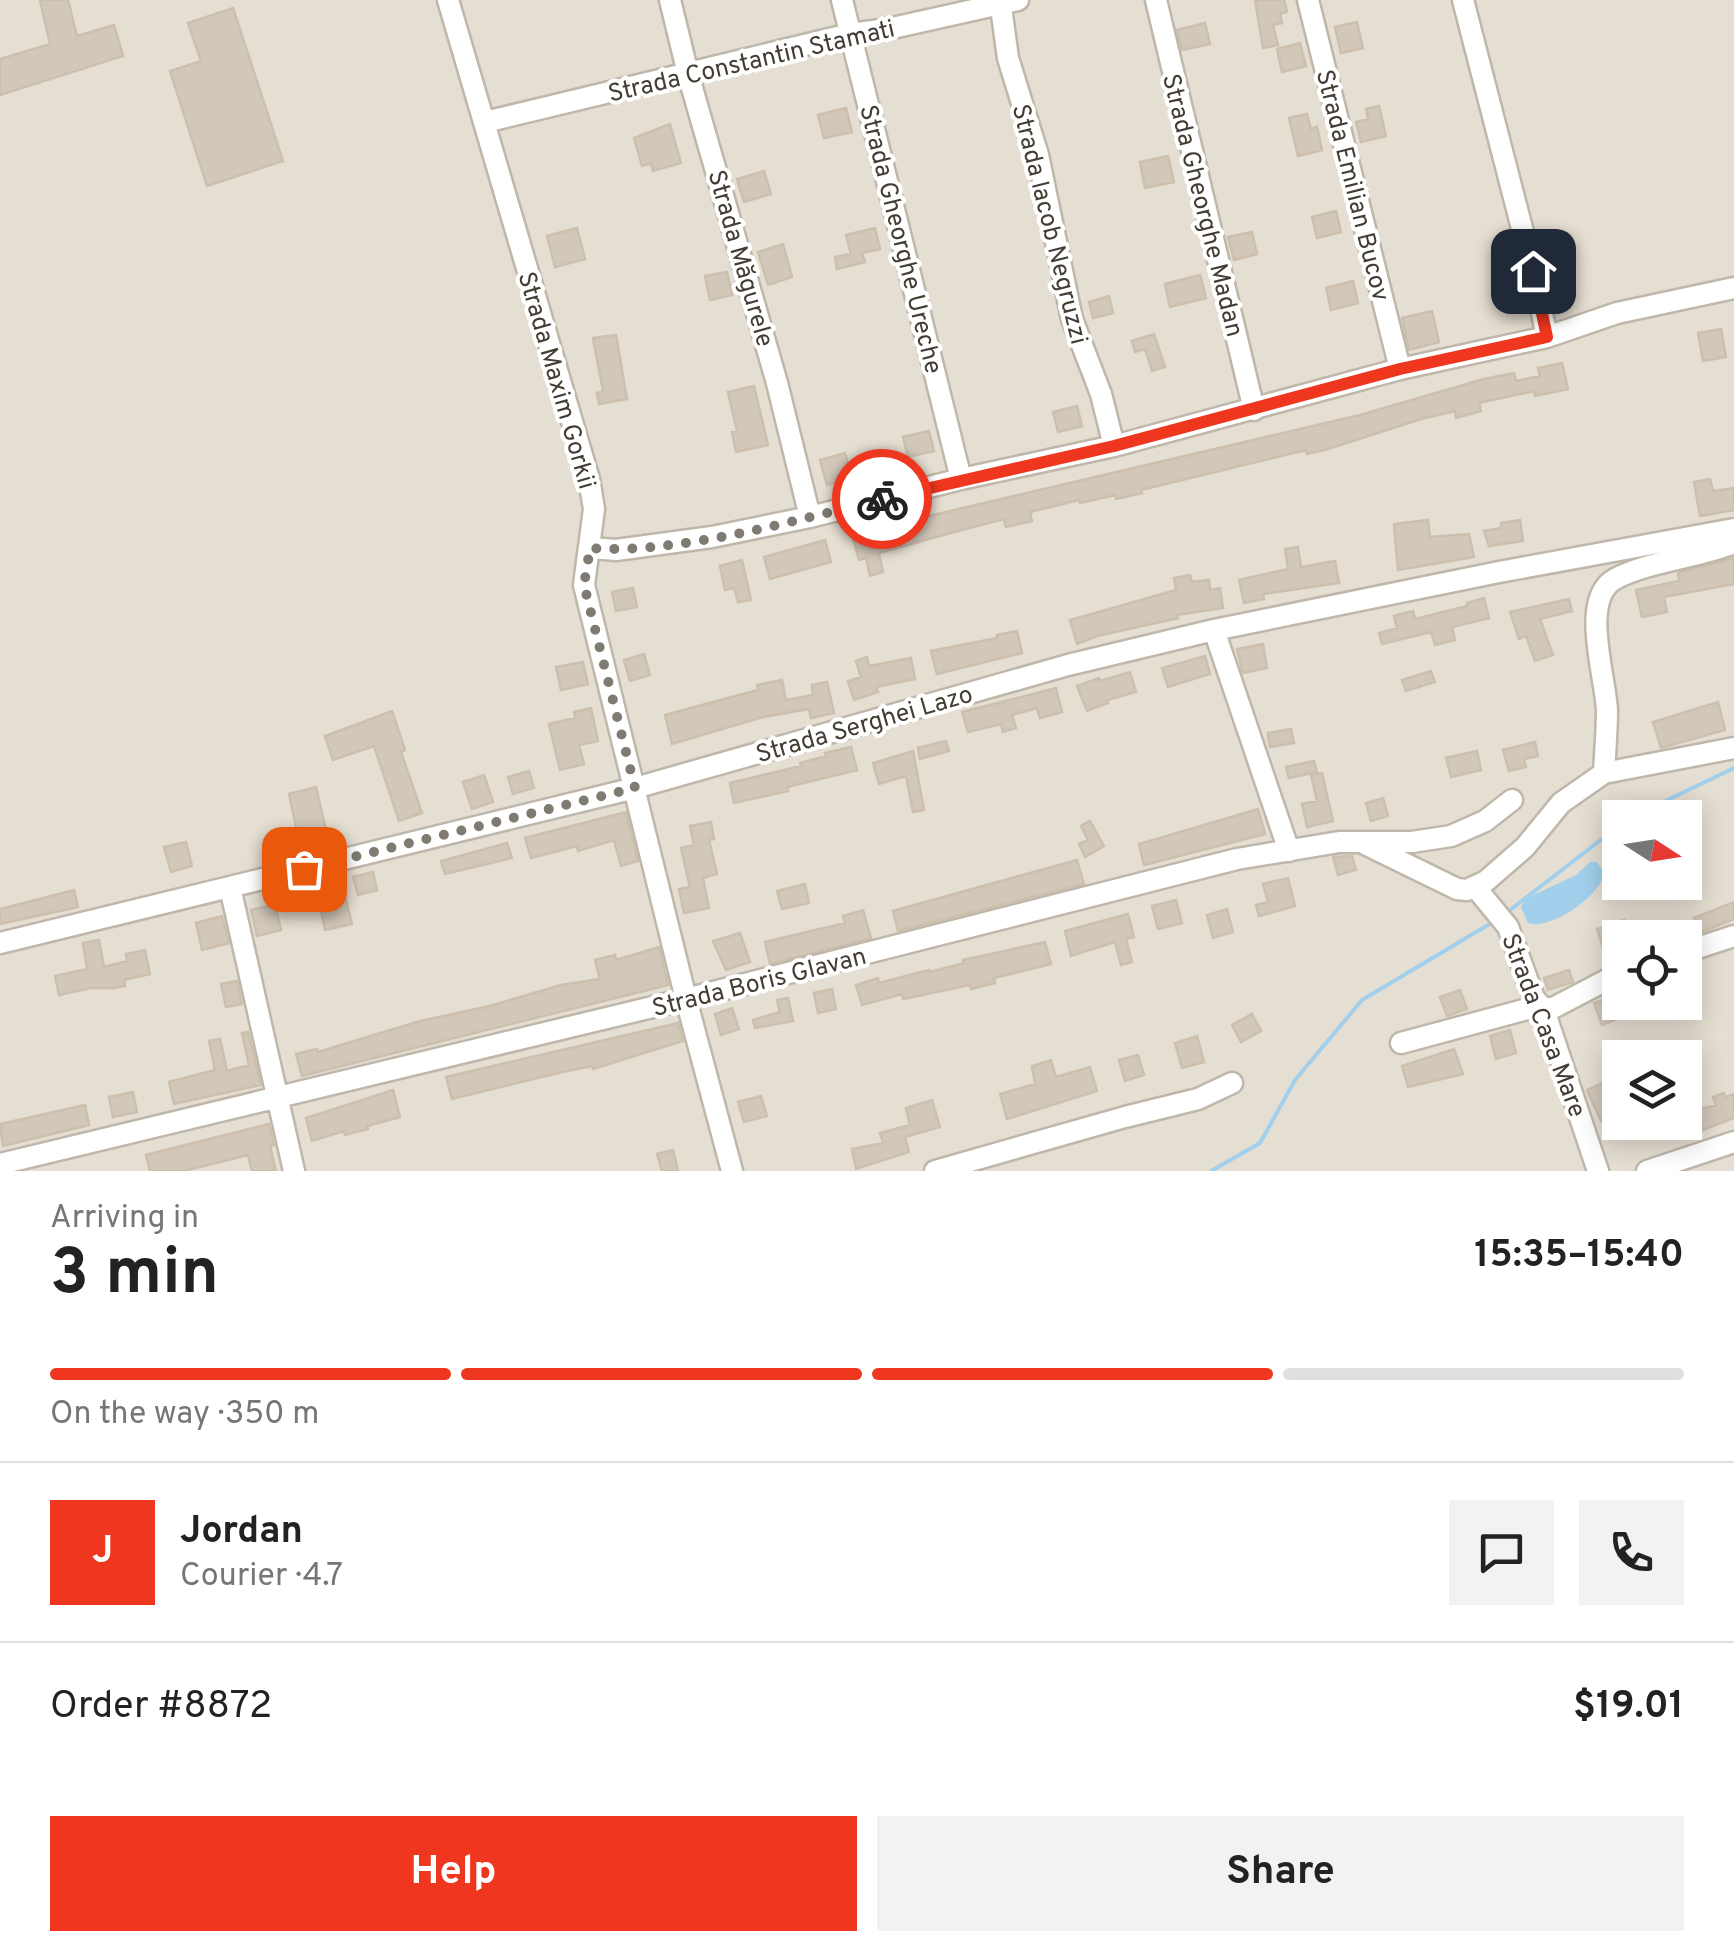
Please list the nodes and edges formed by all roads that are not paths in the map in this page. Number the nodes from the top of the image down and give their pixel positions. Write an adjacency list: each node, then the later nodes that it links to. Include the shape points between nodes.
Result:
1 (448, 0): 10 (street, Strada Maxim Gorkii)
2 (670, 0): 9 (street, Strada Măgurele)
3 (842, 0): 8 (street, Strada Gheorghe Ureche)
4 (1156, 0): 14 (street, Strada Gheorghe Madan)
5 (1308, 0): 13 (street, Strada Emilian Bucov)
6 (1463, 0): 12 (street)
7 (1006, 2): 8 (street, Strada Constantin Stamati); 15 (street, Strada Iacob Negruzzi, via 1008,58 1038,156 1072,319)
8 (850, 34): 9 (street, Strada Constantin Stamati); 16 (street, Strada Gheorghe Ureche)
9 (688, 74): 10 (street, Strada Constantin Stamati); 17 (street, Strada Măgurele)
10 (485, 122): 20 (street, Strada Maxim Gorkii, via 589,478)
11 (1734, 288): 12 (street, via 1616,312)
12 (1547, 337): 13 (street)
13 (1400, 369): 14 (street)
14 (1254, 410): 15 (street)
15 (1114, 446): 16 (street)
16 (961, 479): 17 (street)
17 (810, 517): 20 (street, via 712,537)
18 (1734, 529): 21 (street, Strada Serghei Lazo)
19 (1734, 544): 23 (street, via 1612,580 1601,591 1596,625 1607,709)
20 (590, 548): 24 (street, Strada Maxim Gorkii, via 584,585)
21 (1214, 630): 24 (street, Strada Serghei Lazo); 27 (street)
22 (1734, 748): 23 (street)
23 (1604, 773): 29 (street, via 1560,803 1525,847)
24 (635, 788): 28 (street, Strada Serghei Lazo); 34 (street, Strada Maxim Gorkii)
25 (1512, 800): 26 (street, Strada Boris Glavan, via 1486,821 1450,836)
26 (1360, 842): 27 (street, Strada Boris Glavan); 29 (street, via 1457,889)
27 (1289, 851): 34 (street, Strada Boris Glavan)
28 (230, 887): 31 (street, Strada Serghei Lazo); 38 (street)
29 (1476, 888): 35 (street, Strada Casa Mare, via 1508,927)
30 (1734, 936): 32 (street)
31 (0, 943)
32 (1702, 946)
33 (1602, 982): 35 (street)
34 (686, 1000): 38 (street, Strada Boris Glavan); 42 (street, Strada Maxim Gorkii)
35 (1544, 1010): 36 (street); 44 (street, Strada Casa Mare)
36 (1401, 1043)
37 (1232, 1083): 43 (street, via 1198,1099)
38 (275, 1098): 40 (street, Strada Boris Glavan); 41 (street)
39 (1734, 1142): 45 (street)
40 (0, 1164)
41 (294, 1171)
42 (732, 1171)
43 (935, 1171)
44 (1598, 1171)
45 (1647, 1171)

